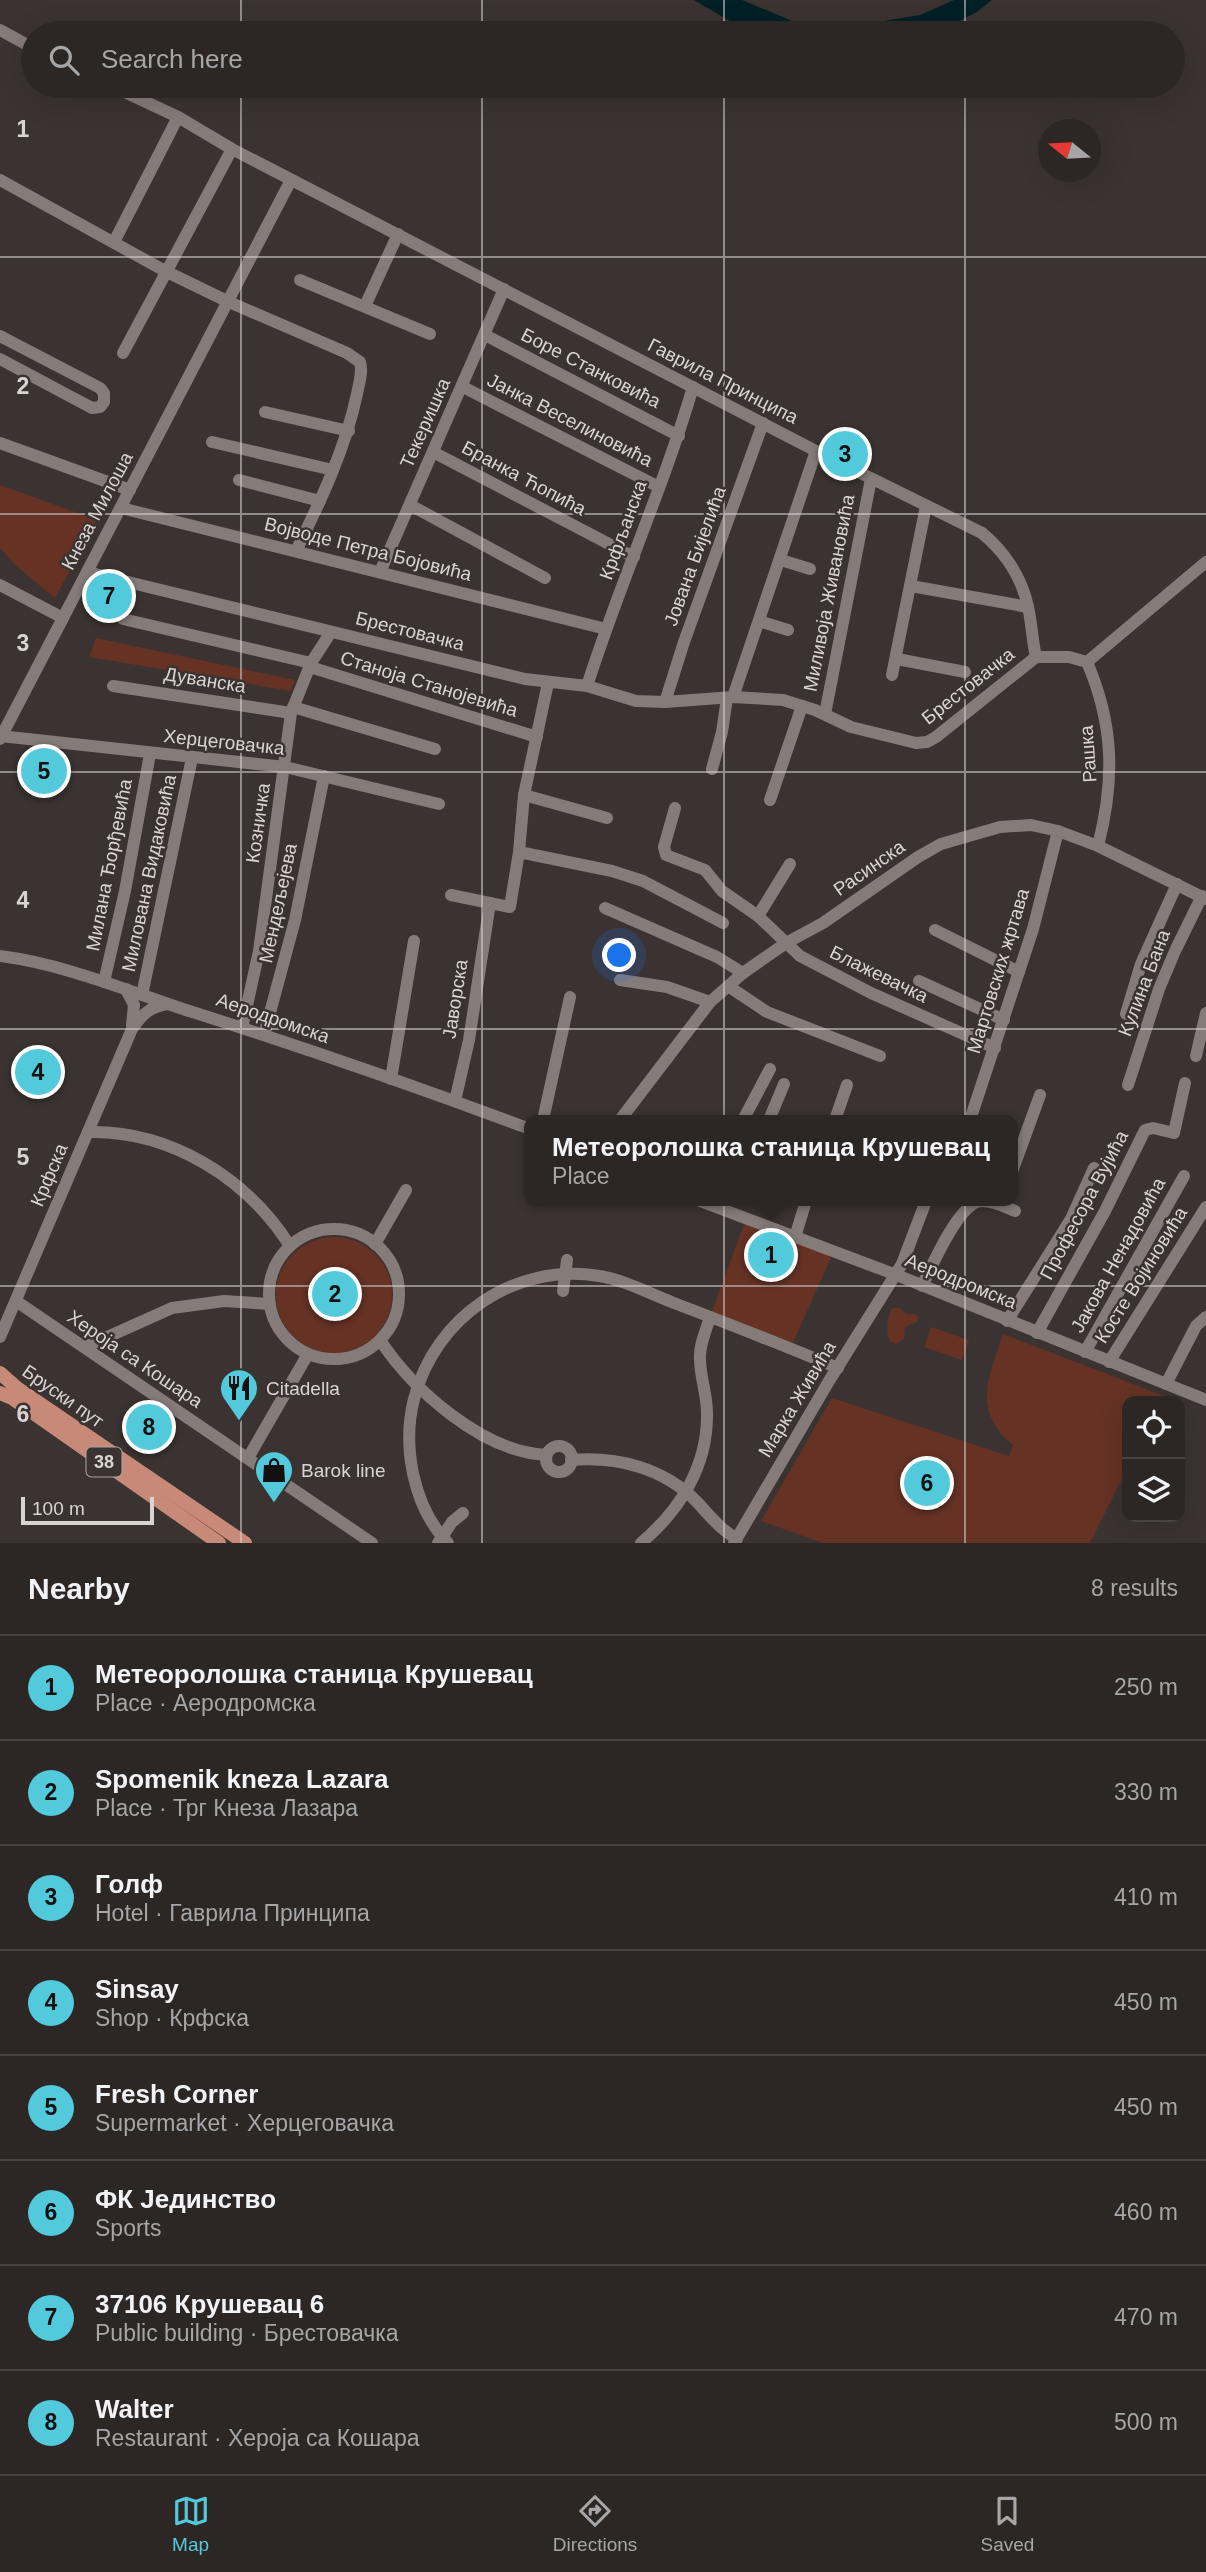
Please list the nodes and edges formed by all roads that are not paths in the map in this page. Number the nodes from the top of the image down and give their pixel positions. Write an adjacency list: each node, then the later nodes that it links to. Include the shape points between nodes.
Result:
1 (0, 30): 2 (street)
2 (21, 41)
3 (138, 98): 4 (street, Гаврила Принципа)
4 (178, 117): 5 (street, Гаврила Принципа); 9 (street)
5 (232, 149): 6 (street, Гаврила Принципа); 10 (street)
6 (291, 180): 8 (street, Гаврила Принципа); 13 (street, Кнеза Милоша)
7 (2, 185): 9 (street)
8 (398, 234): 12 (street, Гаврила Принципа); 14 (street)
9 (114, 242): 10 (street)
10 (167, 272): 13 (street); 18 (street)
11 (300, 279): 14 (street)
12 (504, 289): 16 (street, Текеришка); 21 (street, Гаврила Принципа)
13 (229, 302): 24 (street, via 359,362); 34 (street, Кнеза Милоша)
14 (365, 306): 15 (street)
15 (430, 334)
16 (485, 335): 20 (street, Текеришка); 25 (street, Боре Станковића)
17 (0, 336): 19 (street, via 100,388 104,402 92,408)
18 (123, 353)
19 (0, 359)
20 (463, 387): 29 (street, Текеришка); 33 (street, Јанка Веселиновића)
21 (693, 387): 23 (street, Гаврила Принципа); 25 (street, Крфљанска)
22 (265, 412): 24 (street)
23 (763, 423): 28 (street, Гаврила Принципа); 66 (street, Јована Бијелића)
24 (349, 431): 30 (street)
25 (679, 436): 33 (street, Крфљанска)
26 (212, 442): 30 (street)
27 (0, 443): 34 (street)
28 (816, 451): 31 (street, Гаврила Принципа); 41 (street)
29 (433, 452): 36 (street, Текеришка); 40 (street, Бранка Ћопића)
30 (333, 470): 35 (street)
31 (871, 479): 37 (street, Гаврила Принципа); 69 (street, Миливоја Живановића)
32 (239, 480): 35 (street)
33 (659, 486): 40 (street, Крфљанска)
34 (130, 490): 38 (street, Кнеза Милоша)
35 (320, 500): 39 (street)
36 (410, 505): 45 (street, Текеришка); 46 (street)
37 (926, 506): 48 (street); 49 (street, Гаврила Принципа, via 982,533 998,546 1015,571)
38 (121, 508): 39 (street, Војводе Петра Бојовића); 44 (street, Кнеза Милоша)
39 (296, 551): 45 (street, Војводе Петра Бојовића)
40 (634, 557): 53 (street, Крфљанска)
41 (781, 560): 43 (street); 52 (street)
42 (1206, 562): 58 (street)
43 (810, 569)
44 (87, 572): 50 (street, Кнеза Милоша); 55 (street, Брестовачка)
45 (380, 572): 53 (street, Војводе Петра Бојовића)
46 (545, 578)
47 (0, 585): 50 (street)
48 (911, 586): 49 (street); 57 (street)
49 (1028, 607): 56 (street, Гаврила Принципа)
50 (63, 618): 71 (street, Кнеза Милоша)
51 (123, 619): 59 (street, Станоја Станојевића)
52 (759, 621): 54 (street); 65 (street)
53 (606, 629): 64 (street, Крфљанска)
54 (788, 630)
55 (331, 632): 59 (street, Козничка); 62 (street, Брестовачка)
56 (1036, 657): 58 (street); 69 (street, Брестовачка, via 927,742 863,730)
57 (897, 659): 60 (street); 61 (street)
58 (1087, 662): 84 (street, Рашка, via 1101,694 1111,783)
59 (310, 665): 68 (street, Козничка); 70 (street, Станоја Станојевића)
60 (965, 672)
61 (892, 675)
62 (548, 683): 64 (street, Брестовачка); 70 (street)
63 (113, 686): 68 (street, Дуванска)
64 (587, 686): 66 (street, Брестовачка, via 636,701)
65 (730, 697): 66 (street, Брестовачка); 67 (street, Брестовачка, via 783,700); 76 (street)
66 (666, 702)
67 (802, 706): 69 (street, Брестовачка); 79 (street)
68 (292, 710): 72 (street, Дуванска); 75 (street, Козничка)
69 (825, 714)
70 (537, 737): 78 (street)
71 (0, 738): 73 (street, Херцеговачка)
72 (435, 749)
73 (150, 754): 74 (street, Херцеговачка); 102 (street, Милана Ђорђевића)
74 (192, 758): 75 (street, Херцеговачка); 105 (street, Милована Видаковића)
75 (285, 767): 77 (street, Херцеговачка); 112 (street, Козничка, via 259,951)
76 (712, 769)
77 (324, 776): 80 (street, Херцеговачка); 114 (street, Мендељејева, via 295,920)
78 (524, 795): 82 (street); 85 (street)
79 (770, 800)
80 (439, 804)
81 (675, 808): 92 (street, Блажевачка, via 666,855 705,870 722,891)
82 (607, 818)
83 (1058, 831): 84 (street, Расинска); 96 (street, Расинска, via 1031,825 1000,827 941,844); 98 (street, Мартовских жртава)
84 (1098, 846): 87 (street, Расинска)
85 (520, 852): 90 (street, via 510,907); 93 (street, via 643,881)
86 (790, 864): 92 (street)
87 (1177, 884): 89 (street, Расинска); 110 (street)
88 (451, 895): 90 (street)
89 (1204, 898): 123 (street, Кулина Бана, via 1159,989)
90 (490, 903): 125 (street, Јаворска)
91 (605, 908): 99 (street)
92 (758, 916): 96 (street, Блажевачка)
93 (723, 923)
94 (935, 930): 98 (street)
95 (414, 941): 119 (street)
96 (786, 943): 99 (street, Расинска); 115 (street, Блажевачка, via 800,956 871,993)
97 (0, 956): 102 (street, Аеродромска)
98 (1019, 972): 111 (street, Мартовских жртава)
99 (743, 973): 103 (street, Расинска)
100 (620, 979): 107 (street, via 667,987)
101 (919, 981): 111 (street)
102 (104, 982): 104 (street, Аеродромска)
103 (728, 986): 107 (street, Расинска); 116 (street, via 767,1012)
104 (126, 989): 105 (street, Аеродромска); 113 (street, via 134,1005)
105 (142, 995): 108 (street, Аеродромска)
106 (570, 997): 126 (street)
107 (710, 1002): 127 (street, Расинска)
108 (169, 1004): 112 (street, Аеродромска); 113 (street, via 150,1009)
109 (1206, 1013): 117 (street)
110 (1126, 1014)
111 (1004, 1020): 115 (street, Мартовских жртава)
112 (242, 1028): 114 (street, Аеродромска)
113 (132, 1029): 133 (street, Крфска)
114 (264, 1035): 119 (street, Аеродромска)
115 (995, 1048): 131 (street, Мартовских жртава)
116 (880, 1056)
117 (1196, 1056)
118 (770, 1069): 128 (street)
119 (391, 1079): 125 (street, Аеродромска)
120 (1185, 1083): 158 (street, Професора Вујића, via 1174,1133 1145,1130)
121 (784, 1084): 129 (street)
122 (847, 1085): 130 (street)
123 (1128, 1085)
124 (1040, 1095): 134 (street)
125 (455, 1101): 132 (street, Аеродромска)
126 (544, 1115)
127 (624, 1115)
128 (746, 1115)
129 (771, 1115)
130 (837, 1115)
131 (972, 1115)
132 (524, 1127)
133 (88, 1132): 147 (street, via 141,1136 204,1163 263,1208); 153 (street, Крфска)
134 (1018, 1158)
135 (1094, 1168): 157 (street, via 1071,1219)
136 (1184, 1176): 162 (street, Јакова Ненадовића)
137 (406, 1190): 146 (street)
138 (804, 1206): 145 (street)
139 (924, 1206): 150 (street)
140 (971, 1206): 151 (street, via 955,1224)
141 (1000, 1206): 144 (street)
142 (733, 1207): 145 (street, Аеродромска)
143 (1206, 1208): 164 (street, Косте Војиновића)
144 (1015, 1211)
145 (795, 1237): 150 (street, Аеродромска)
146 (375, 1244): 147 (street, via 362,1235 332,1229); 160 (street, via 387,1257 398,1283 396,1313)
147 (290, 1246): 154 (street, via 271,1279)
148 (567, 1260): 149 (street)
149 (564, 1274): 152 (street); 155 (street, via 603,1276); 168 (street, via 527,1280 483,1300 444,1335)
150 (894, 1275): 151 (street, Аеродромска); 165 (street, Марка Живића)
151 (922, 1286): 157 (street, Аеродромска)
152 (563, 1291)
153 (16, 1301): 159 (street, Крфска); 161 (street, Хероја са Кошара)
154 (270, 1304): 161 (street, via 224,1301 172,1308); 163 (street, via 287,1339)
155 (710, 1317): 165 (street); 174 (street, via 699,1360 706,1393 704,1439)
156 (1206, 1317): 167 (street, via 1196,1326)
157 (1007, 1321): 158 (street, Аеродромска)
158 (1037, 1333): 162 (street, Аеродромска)
159 (0, 1338)
160 (380, 1340): 163 (street, via 354,1356); 168 (street)
161 (85, 1347): 172 (street, Хероја са Кошара)
162 (1085, 1352): 164 (street, Аеродромска)
163 (308, 1354): 172 (street)
164 (1109, 1362): 167 (street, Аеродромска)
165 (838, 1367): 177 (street, Марка Живића)
166 (0, 1373): 179 (main road, Бруски пут / 38, via 14,1387)
167 (1166, 1384): 170 (street, Аеродромска)
168 (417, 1386): 171 (street, via 464,1424 505,1444); 176 (street, via 409,1431 411,1458 423,1504)
169 (0, 1393): 178 (main road, Бруски пут / 38)
170 (1206, 1400)
171 (547, 1455): 173 (street, via 559,1446 569,1452); 173 (street, via 546,1464 556,1472 565,1470)
172 (248, 1458): 180 (street, Хероја са Кошара)
173 (571, 1460): 174 (street, via 624,1462 656,1474)
174 (686, 1493): 177 (street); 181 (street)
175 (463, 1513): 176 (street, via 452,1522)
176 (443, 1541)
177 (736, 1541)
178 (219, 1543)
179 (245, 1543)
180 (372, 1543)
181 (641, 1543)

